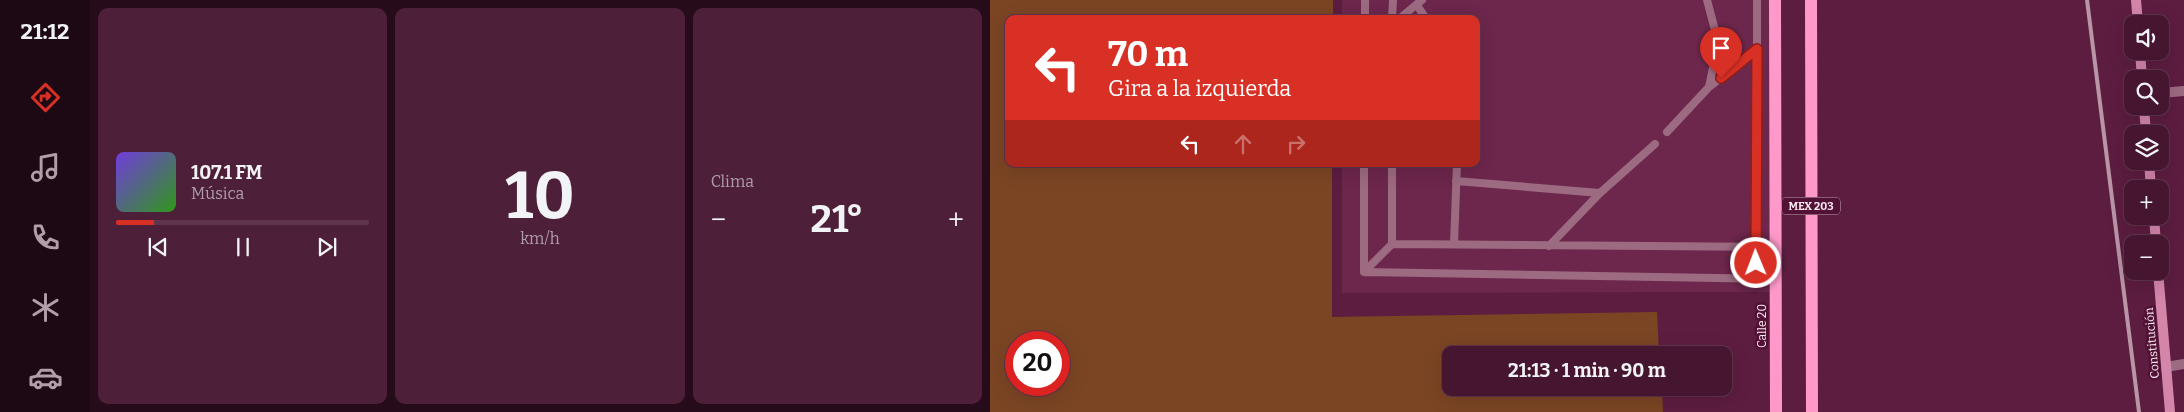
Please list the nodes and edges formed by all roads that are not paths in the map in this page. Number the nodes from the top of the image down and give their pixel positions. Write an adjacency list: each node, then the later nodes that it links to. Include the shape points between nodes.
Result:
1 (1365, 0): 9 (lane)
2 (1392, 0): 10 (lane)
3 (1707, 0): 15 (lane, via 1715,30 1716,53)
4 (1757, 0): 14 (lane)
5 (1775, 0): 29 (main road, Calle 20 / MEX 203)
6 (1811, 0): 37 (main road, MEX 203)
7 (2136, 0): 13 (main road)
8 (1419, 2): 11 (lane); 12 (lane)
9 (1365, 15)
10 (1392, 15)
11 (1404, 15)
12 (1424, 15)
13 (2137, 15)
14 (1757, 49): 15 (lane); 28 (lane)
15 (1709, 87): 18 (lane)
16 (2184, 91): 17 (street)
17 (2169, 92)
18 (1667, 132)
19 (1655, 144): 24 (lane)
20 (1364, 167): 30 (lane)
21 (1392, 167): 25 (lane)
22 (1457, 167): 23 (lane)
23 (1456, 181): 24 (lane); 26 (lane)
24 (1600, 193): 27 (lane)
25 (1392, 244): 26 (lane); 30 (lane)
26 (1454, 244): 27 (lane)
27 (1549, 246): 28 (lane)
28 (1756, 246): 29 (lane); 31 (lane)
29 (1776, 247): 32 (main road, Calle 20 / MEX 203)
30 (1364, 272): 31 (lane)
31 (1757, 279): 32 (lane)
32 (1776, 279): 36 (main road, Calle 20 / MEX 203)
33 (2159, 280): 35 (main road, Constitución)
34 (2184, 364): 35 (street)
35 (2166, 367): 38 (main road, Constitución)
36 (1776, 412)
37 (1812, 412)
38 (2170, 412)

